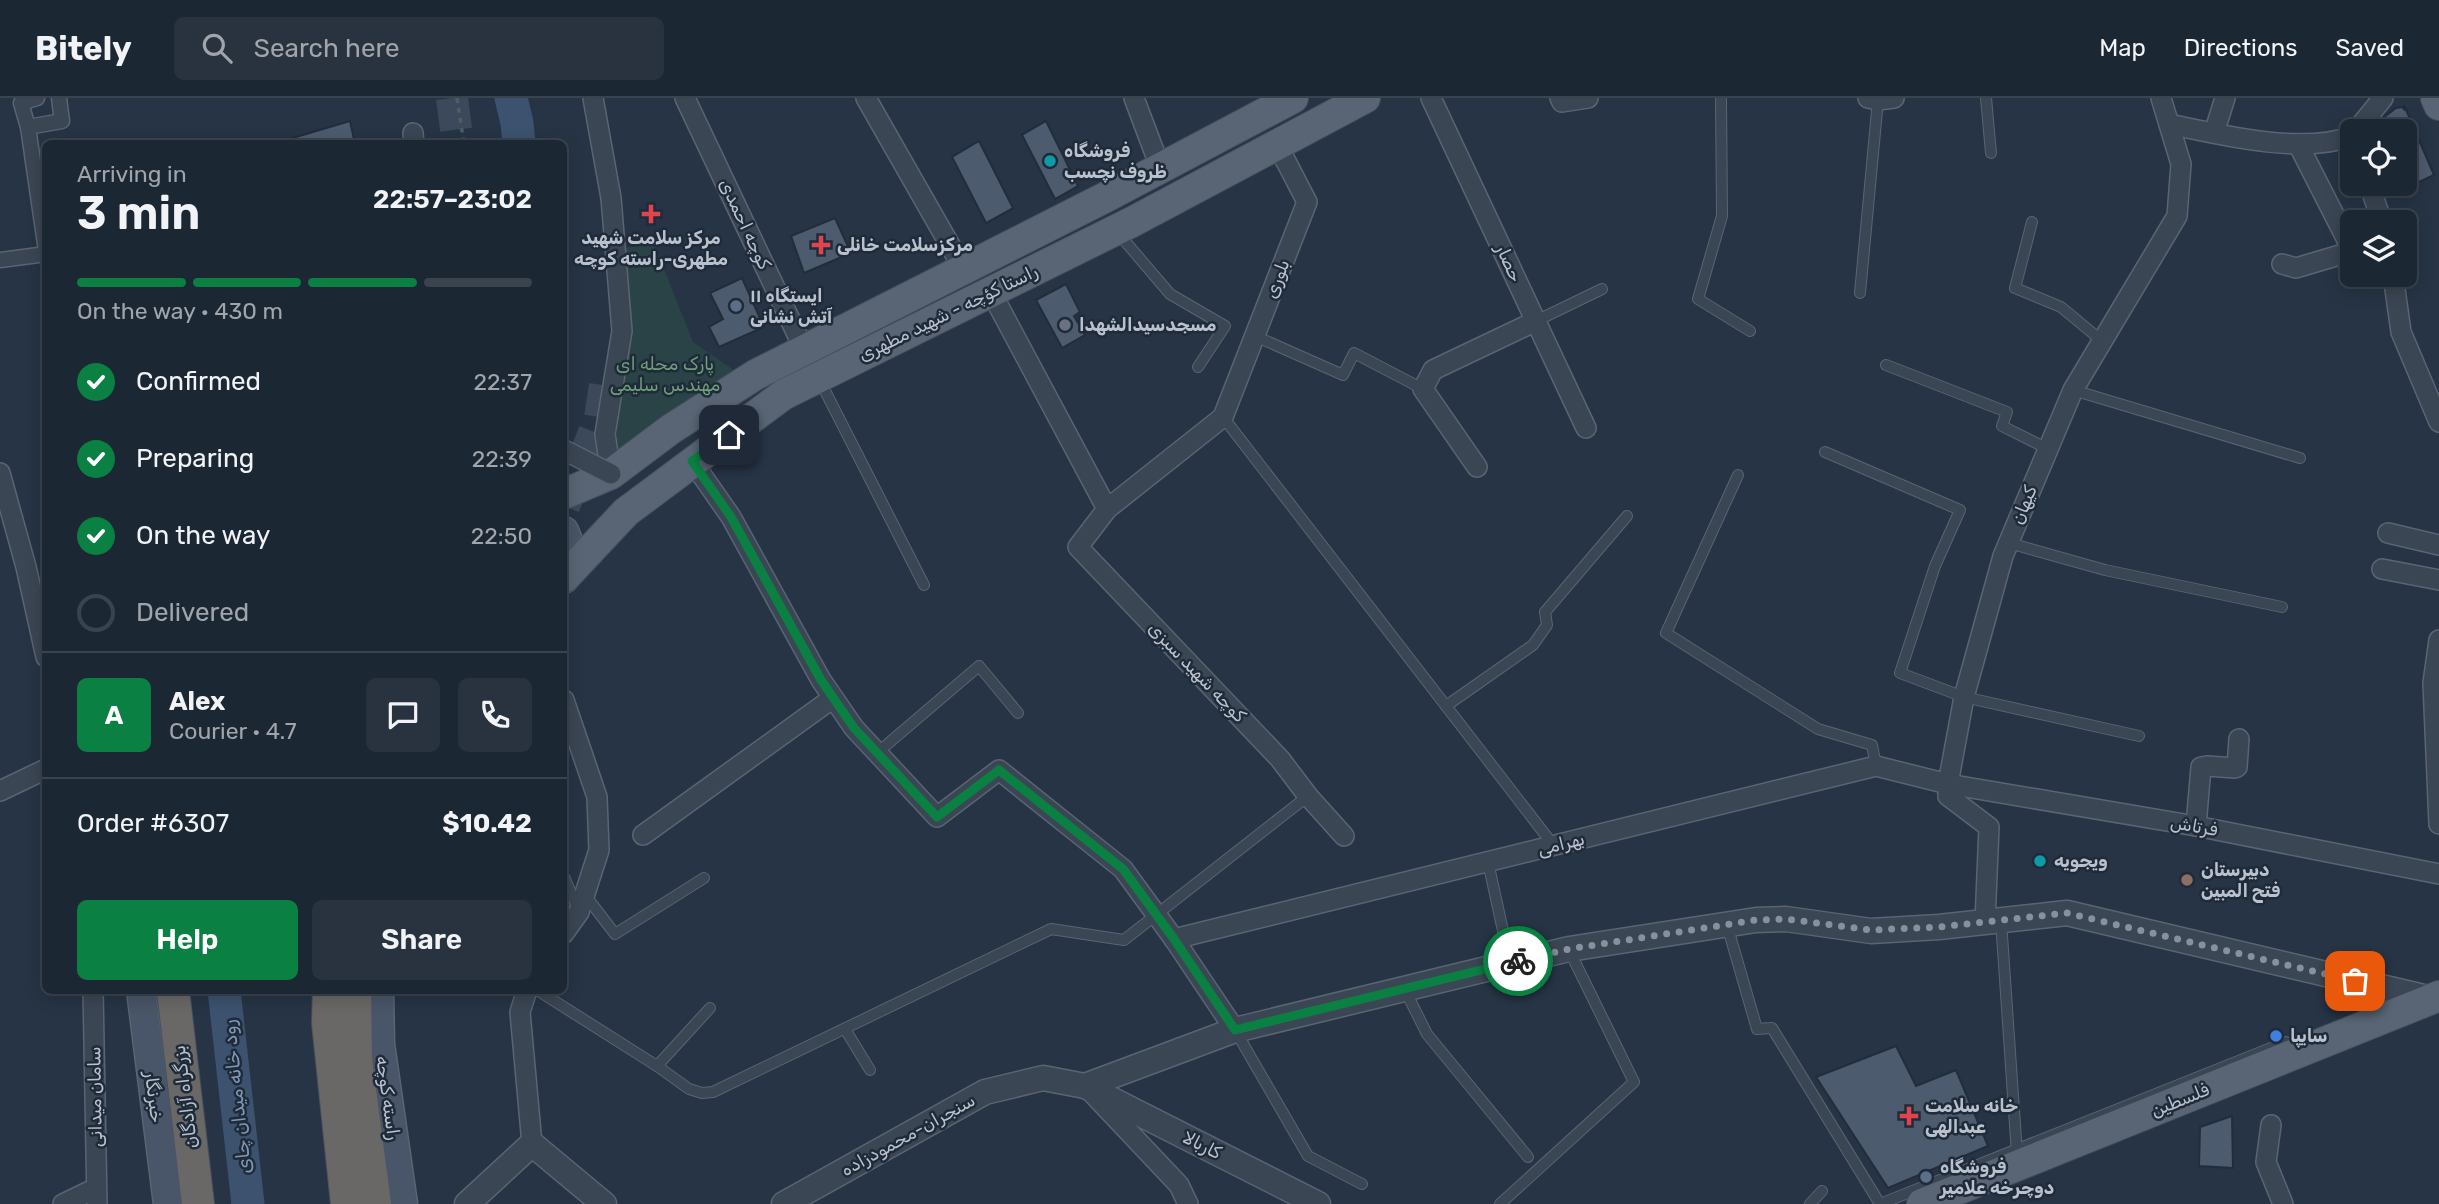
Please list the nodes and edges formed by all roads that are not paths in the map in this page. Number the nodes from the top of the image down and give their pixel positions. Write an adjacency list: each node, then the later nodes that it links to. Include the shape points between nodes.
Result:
1 (37, 98): 22 (street, via 21,103)
2 (59, 98): 22 (street, via 62,121)
3 (593, 98): 63 (street, via 611,198 622,331 605,434)
4 (685, 98): 44 (street, کوچه احمدی)
5 (866, 98): 35 (street)
6 (1134, 98): 28 (street)
7 (1293, 98): 28 (main road, راستا کؤچه - شهید مطهری)
8 (1365, 98): 25 (main road, راستا کؤچه - شهید مطهری)
9 (1431, 98): 40 (street, حصار)
10 (1560, 98): 11 (street, via 1562,102)
11 (1588, 98)
12 (1721, 98): 41 (lane, via 1722,216 1698,299)
13 (1986, 98): 27 (lane)
14 (2161, 98): 21 (street, کیهان)
15 (2225, 98): 23 (street)
16 (2436, 98): 19 (main road)
17 (1880, 99): 39 (lane)
18 (2382, 99): 20 (street)
19 (2439, 105)
20 (2366, 119)
21 (2169, 124): 23 (street); 43 (street, کیهان, via 2181,164 2177,216)
22 (28, 127): 30 (street)
23 (2214, 134): 26 (street)
24 (2340, 140): 26 (street)
25 (1277, 144): 31 (main road, راستا کؤچه - شهید مطهری); 42 (street, بلوری, via 1307,202)
26 (2298, 144): 34 (street, via 2349,244 2343,254 2296,268)
27 (1991, 153)
28 (1160, 167): 35 (main road, راستا کؤچه - شهید مطهری)
29 (2032, 222): 43 (lane, via 2015,288 2061,307)
30 (42, 225)
31 (1115, 230): 38 (main road, راستا کؤچه - شهید مطهری); 47 (lane, via 1170,294 1226,326)
32 (42, 254): 33 (street)
33 (0, 260)
34 (2283, 264)
35 (963, 268): 44 (main road, راستا کؤچه - شهید مطهری)
36 (2395, 287): 53 (street, via 2401,332)
37 (1602, 289): 40 (lane)
38 (991, 292): 48 (main road, راستا کؤچه - شهید مطهری); 67 (street)
39 (1860, 293)
40 (1536, 321): 49 (street, via 1433,370); 54 (street, حصار)
41 (1750, 331)
42 (1255, 336): 49 (lane, via 1343,375 1354,353); 52 (street, بلوری)
43 (2102, 341): 50 (street, کیهان)
44 (804, 349): 45 (main road, راستا کؤچه - شهید مطهری)
45 (777, 363): 51 (main road); 55 (main road, راستا کؤچه - شهید مطهری)
46 (1886, 365): 56 (lane, via 2007,412 2002,426)
47 (1198, 367)
48 (818, 377): 51 (main road, راستا کؤچه - شهید مطهری); 77 (lane)
49 (1423, 389): 61 (street)
50 (2073, 390): 56 (street, کیهان); 59 (lane)
51 (792, 391): 60 (main road, راستا کؤچه - شهید مطهری)
52 (1223, 417): 67 (street, کوچه شهید سبزی); 83 (lane)
53 (2439, 422)
54 (1586, 428)
55 (671, 429): 60 (main road); 63 (main road, راستا کؤچه - شهید مطهری)
56 (2048, 449): 71 (street, کیهان)
57 (567, 452): 63 (street, bridge)
58 (1825, 452): 81 (lane, via 1960,510 1935,566 1900,674)
59 (2300, 458)
60 (692, 461): 66 (main road, راستا کؤچه - شهید مطهری); 82 (street, via 731,517)
61 (1477, 467)
62 (0, 473): 79 (street)
63 (611, 474): 65 (main road, راستا کؤچه - شهید مطهری); 66 (main road, via 604,491 607,501 618,507)
64 (1738, 475): 89 (lane, via 1667,633 1818,729 1872,745)
65 (567, 493)
66 (635, 505): 75 (main road, راستا کؤچه - شهید مطهری)
67 (1107, 509): 93 (street, کوچه شهید سبزی, via 1078,547 1280,759)
68 (1627, 516): 83 (lane, via 1545,612 1547,625 1533,645)
69 (2388, 533): 72 (street)
70 (567, 538): 73 (main road)
71 (2009, 543): 78 (lane, via 2105,570); 81 (street, کیهان)
72 (2439, 545)
73 (567, 557)
74 (2382, 569): 76 (street)
75 (567, 575)
76 (2439, 580)
77 (924, 584)
78 (2282, 607)
79 (42, 639)
80 (2439, 640): 94 (street, via 2433,683)
81 (1964, 697): 86 (lane); 91 (street, کیهان)
82 (833, 698): 88 (street); 96 (street)
83 (1446, 705): 98 (lane)
84 (567, 709): 103 (street, via 597,797 598,850)
85 (1018, 713): 88 (lane, via 979,666)
86 (2139, 736)
87 (2239, 738): 95 (street, via 2237,767 2201,767)
88 (877, 753): 104 (street, via 937,817 999,770 1123,869)
89 (1876, 766): 91 (street, بهرامی); 98 (street, بهرامی)
90 (42, 771): 92 (street)
91 (1948, 784): 95 (street, فرتاش); 105 (street, via 1948,796 1989,827)
92 (0, 791)
93 (1308, 796): 97 (street, کوچه شهید سبزی); 104 (lane)
94 (2439, 824)
95 (2196, 826): 100 (street, فرتاش)
96 (643, 835)
97 (1344, 836)
98 (1555, 846): 99 (street, بهرامی)
99 (1488, 862): 108 (street, بهرامی); 110 (lane)
100 (2439, 874)
101 (704, 878): 103 (lane, via 615,934)
102 (567, 881): 103 (lane)
103 (582, 903): 107 (street)
104 (1156, 914): 108 (street); 122 (lane, via 1124,940 1051,929)
105 (1993, 921): 106 (street, via 1871,930 1786,919); 120 (street, via 2067,913); 131 (lane)
106 (1727, 925): 109 (street); 149 (lane, via 1757,1029 1772,1028)
107 (567, 928)
108 (1174, 939): 123 (street)
109 (1569, 949): 110 (street); 147 (lane, via 1634,1082)
110 (1510, 964): 111 (street)
111 (1405, 990): 123 (street); 130 (lane, via 1427,1034)
112 (93, 994): 134 (street, سامان میدانی)
113 (142, 994): 137 (main road, خبرنگار)
114 (173, 994): 138 (highway, بزرگراه آزادگان)
115 (329, 994): 139 (highway)
116 (355, 994): 140 (highway, via 356,1059)
117 (379, 994): 141 (main road, راسته کوچه, via 380,1044)
118 (526, 994): 129 (street, via 520,1012)
119 (543, 994): 125 (lane)
120 (2420, 994): 131 (main road, فلسطین)
121 (710, 1008): 125 (lane)
122 (845, 1029): 125 (lane, via 713,1092 689,1089); 126 (lane)
123 (1235, 1030): 127 (street); 132 (lane, via 1308,1156)
124 (2294, 1038): 131 (lane)
125 (657, 1066)
126 (870, 1070)
127 (1085, 1086): 144 (street, سنجران-محمودزاده, via 1042,1078 985,1092); 145 (street, via 1179,1185); 146 (street, کاربالا)
128 (2271, 1125): 150 (street, via 2266,1162)
129 (532, 1144): 142 (street); 143 (street)
130 (1528, 1157)
131 (2018, 1157): 135 (main road, فلسطین); 149 (lane)
132 (1362, 1184)
133 (1822, 1191): 148 (lane)
134 (97, 1196): 136 (street)
135 (1934, 1201)
136 (64, 1204)
137 (168, 1204)
138 (198, 1204)
139 (347, 1204)
140 (375, 1204)
141 (403, 1204)
142 (467, 1204)
143 (604, 1204)
144 (784, 1204)
145 (1188, 1204)
146 (1318, 1204)
147 (1500, 1204)
148 (1811, 1204)
149 (1880, 1204)
150 (2283, 1204)

